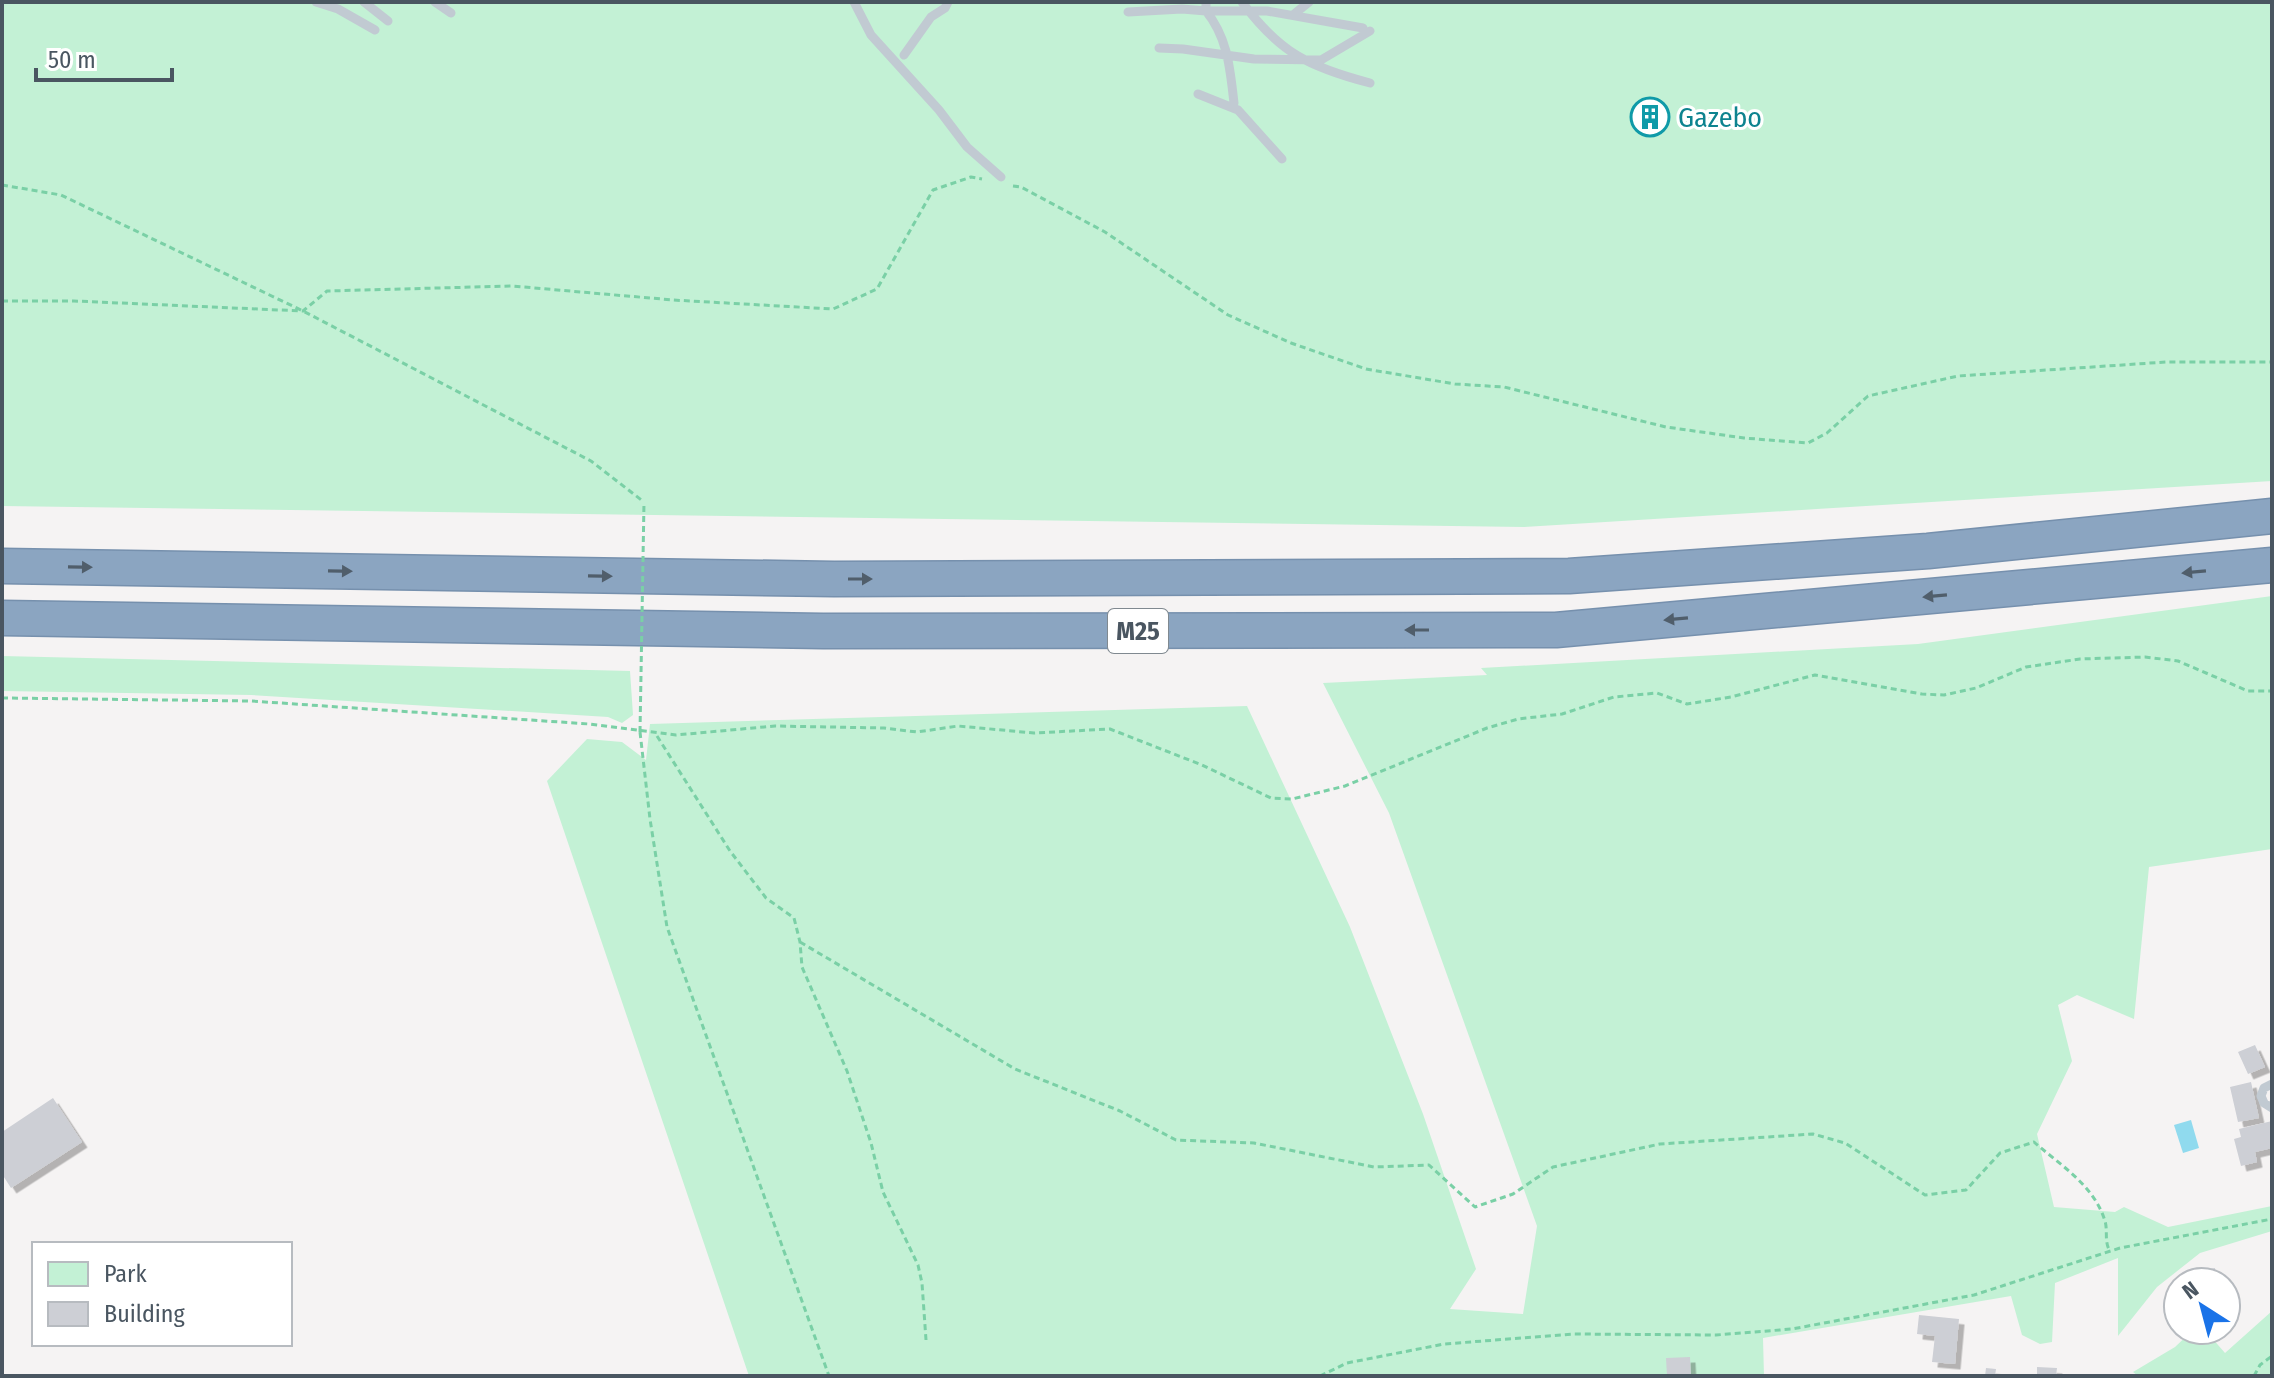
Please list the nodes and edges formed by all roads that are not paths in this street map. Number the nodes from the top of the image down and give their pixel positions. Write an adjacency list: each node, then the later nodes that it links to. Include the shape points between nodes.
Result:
1 (316, 2): 14 (lane)
2 (364, 2): 13 (lane)
3 (435, 2): 11 (lane)
4 (854, 2): 23 (lane, via 871,35 967,147)
5 (948, 2): 16 (lane)
6 (1242, 2): 9 (lane)
7 (1309, 2): 12 (lane)
8 (1206, 6): 9 (lane); 10 (lane); 17 (lane)
9 (1249, 11): 12 (lane); 18 (lane, via 1258,25)
10 (1128, 12)
11 (451, 13)
12 (1293, 15): 18 (lane, via 1367,30 1321,60)
13 (388, 21)
14 (375, 30)
15 (1159, 48): 17 (lane)
16 (904, 55)
17 (1228, 56): 18 (lane); 21 (lane)
18 (1301, 59): 19 (lane)
19 (1370, 83)
20 (1198, 94): 22 (lane, via 1238,110)
21 (1234, 103)
22 (1282, 159)
23 (1004, 181)
24 (2272, 516): 26 (highway, M25, one-way to 24, via 834,579 1569,576 1928,551)
25 (2272, 565): 27 (highway, M25, one-way to 27, via 1556,630 823,631)
26 (2, 566)
27 (2, 618)
28 (2272, 1084): 29 (lane, via 2261,1096)
29 (2272, 1108)

